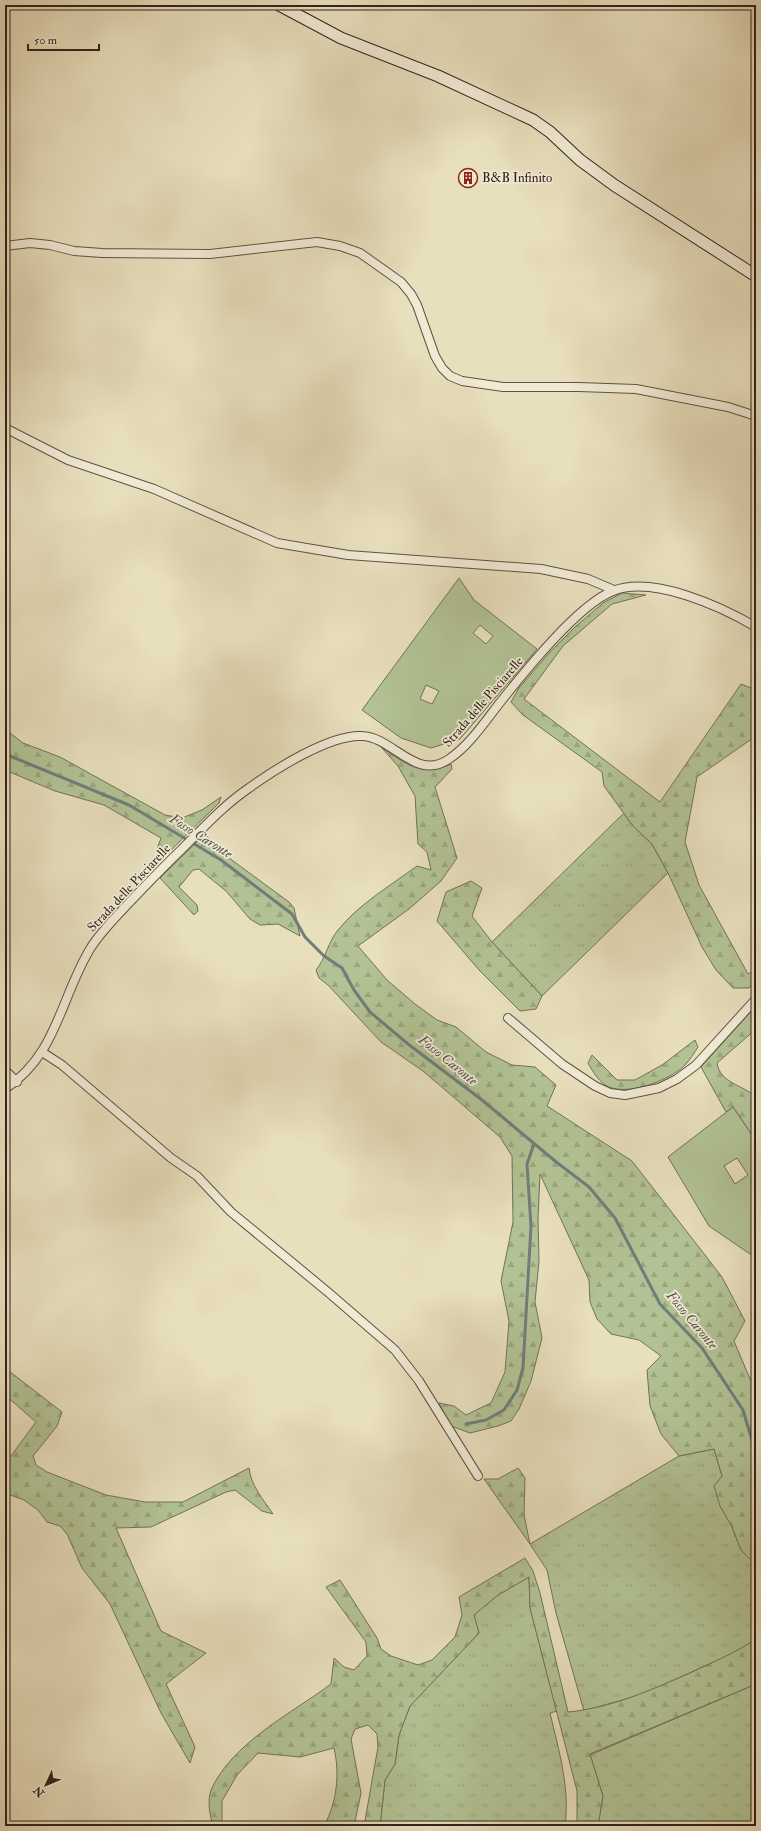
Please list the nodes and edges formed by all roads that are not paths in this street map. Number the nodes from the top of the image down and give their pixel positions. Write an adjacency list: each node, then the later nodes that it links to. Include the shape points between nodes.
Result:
1 (279, 5): 3 (main road, via 341,38 438,76 533,120 614,185)
2 (5, 246): 4 (street, via 30,243 102,253 210,254 317,242 340,246 360,253 401,282 417,305 435,356 442,368 450,376 462,381 503,388 636,389 728,407)
3 (756, 276)
4 (756, 416)
5 (5, 428): 6 (street, via 68,460 154,489 277,543 348,555 541,569 588,579)
6 (614, 590): 7 (street, Strada delle Pisciarelle, via 651,587 684,595 717,606); 10 (street, Strada delle Pisciarelle, via 571,622 527,669 468,742 442,763 424,765 404,757 373,738 346,737 320,746 247,789 169,861 91,947)
7 (756, 627)
8 (756, 999): 9 (street, via 696,1065 677,1079 659,1088 625,1095 610,1093 595,1086 562,1064)
9 (508, 1018)
10 (42, 1052): 12 (street, Strada delle Pisciarelle); 14 (street, via 62,1065 197,1176 231,1212 395,1350 419,1381)
11 (5, 1070): 12 (street)
12 (17, 1082): 13 (street, Strada delle Pisciarelle)
13 (5, 1090)
14 (478, 1476)

